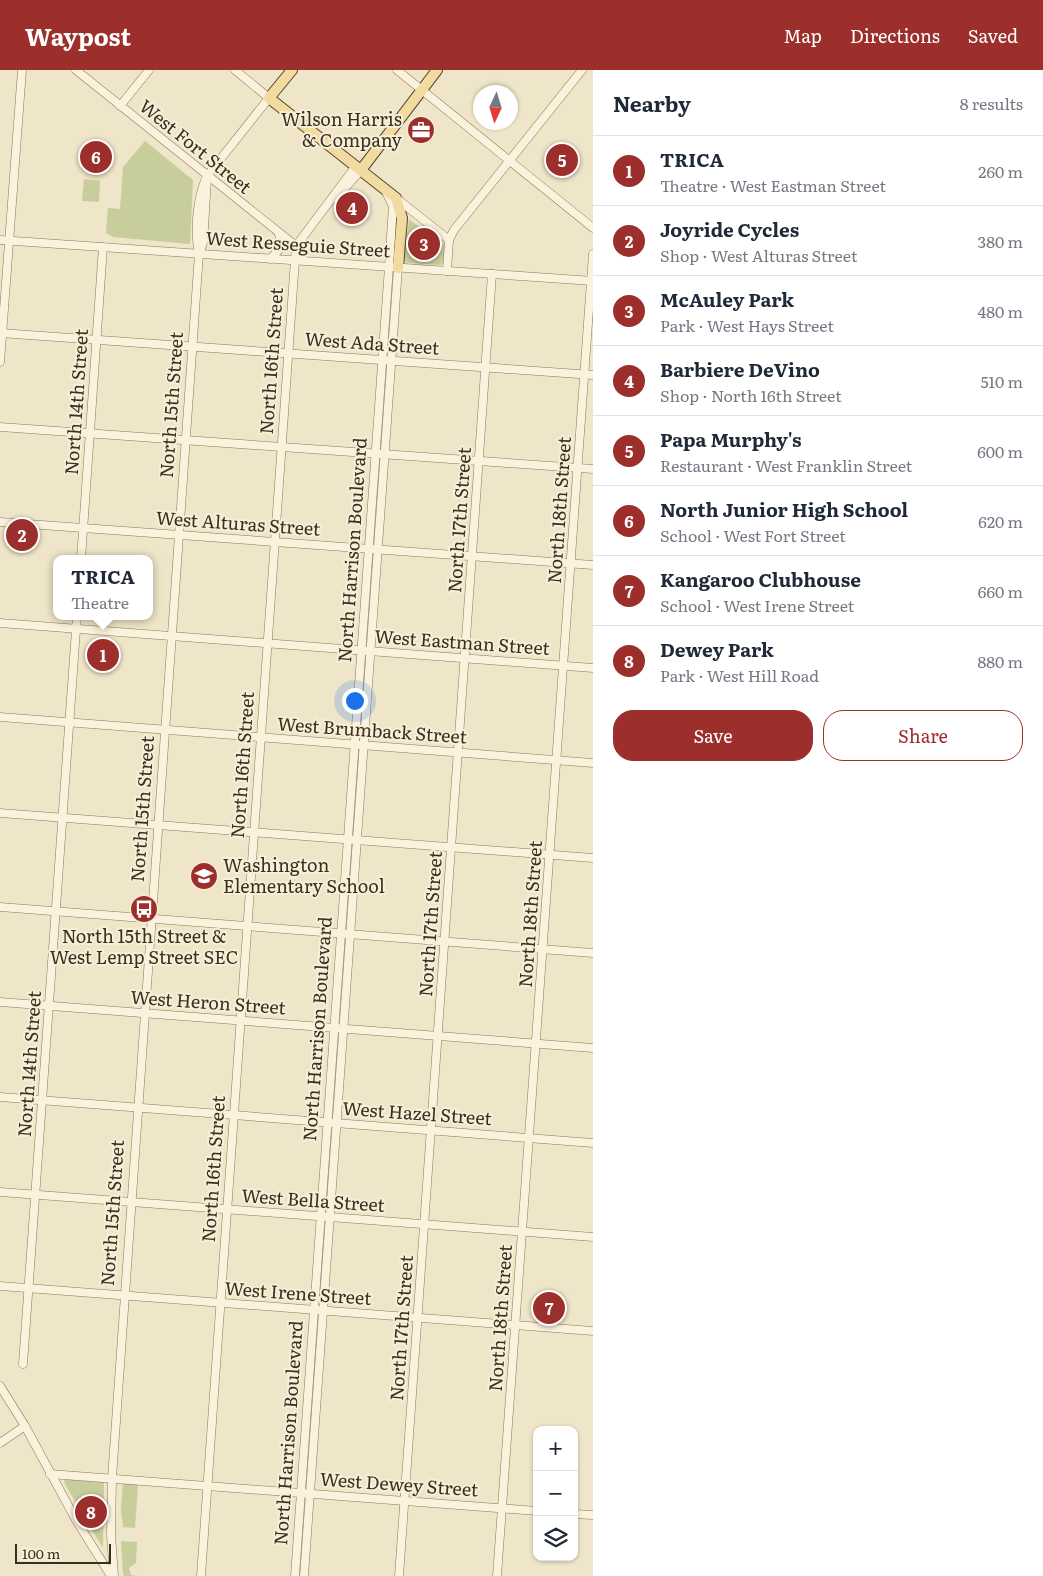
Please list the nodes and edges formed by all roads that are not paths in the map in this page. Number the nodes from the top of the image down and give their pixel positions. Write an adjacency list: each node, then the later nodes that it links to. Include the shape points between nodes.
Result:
1 (22, 70): 20 (street)
2 (76, 70): 11 (street, West Fort Street)
3 (149, 70): 11 (street)
4 (235, 70): 10 (street)
5 (292, 70): 10 (main road)
6 (397, 70): 9 (street)
7 (437, 70): 9 (main road)
8 (582, 70): 12 (street)
9 (422, 90): 12 (street); 13 (main road)
10 (269, 98): 13 (main road); 14 (street)
11 (120, 106): 14 (street, West Fort Street)
12 (509, 160): 17 (street); 21 (street)
13 (358, 168): 15 (main road); 22 (street)
14 (207, 176): 18 (street, West Fort Street); 24 (street, North 15th Street, via 203,244)
15 (383, 188): 16 (main road); 28 (street, North Harrison Boulevard, via 393,206)
16 (396, 198): 21 (street); 28 (main road, North Harrison Boulevard, via 402,218)
17 (593, 228)
18 (278, 233): 22 (street, West Fort Street); 26 (street, via 282,247)
19 (0, 240): 20 (street, West Resseguie Street)
20 (9, 240): 23 (street, West Resseguie Street); 32 (street)
21 (448, 240): 29 (street)
22 (296, 246): 27 (street, North 16th Street)
23 (103, 247): 24 (street, West Resseguie Street); 33 (street, North 14th Street)
24 (199, 254): 26 (street, West Resseguie Street); 34 (street, North 15th Street)
25 (593, 254): 31 (street, North 18th Street)
26 (270, 259): 27 (street, West Resseguie Street)
27 (295, 260): 28 (street, West Resseguie Street); 35 (street, North 16th Street)
28 (394, 267): 29 (street, West Resseguie Street); 36 (street, North Harrison Boulevard); 37 (street, North Harrison Boulevard)
29 (447, 271): 30 (street, West Resseguie Street)
30 (492, 274): 31 (street, West Resseguie Street); 39 (street, North 17th Street)
31 (592, 281): 40 (street, North 18th Street)
32 (1, 333): 33 (street, West Ada Street); 38 (street)
33 (96, 340): 34 (street, West Ada Street); 43 (street, North 14th Street)
34 (192, 347): 35 (street, West Ada Street); 44 (street, North 15th Street)
35 (288, 354): 36 (street, West Ada Street); 45 (street, North 16th Street)
36 (382, 360): 37 (street, West Ada Street); 46 (street, North Harrison Boulevard)
37 (392, 361): 39 (street, West Ada Street); 47 (street, North Harrison Boulevard)
38 (0, 362)
39 (486, 367): 40 (street, West Ada Street); 48 (street, North 17th Street)
40 (584, 374): 41 (street, West Ada Street); 49 (street, North 18th Street)
41 (593, 375)
42 (0, 428): 43 (street)
43 (90, 434): 44 (street); 52 (street, North 14th Street)
44 (186, 441): 45 (street); 53 (street, North 15th Street)
45 (282, 448): 46 (street); 54 (street, North 16th Street)
46 (376, 454): 47 (street); 55 (street, North Harrison Boulevard)
47 (385, 455): 48 (street); 56 (street, North Harrison Boulevard)
48 (479, 462): 49 (street); 58 (street, North 17th Street)
49 (578, 468): 50 (street); 59 (street, North 18th Street)
50 (593, 470)
51 (0, 522): 52 (street, West Alturas Street)
52 (83, 528): 53 (street, West Alturas Street); 57 (street, North 14th Street)
53 (179, 535): 54 (street, West Alturas Street); 64 (street, North 15th Street)
54 (275, 542): 55 (street, West Alturas Street); 65 (street, North 16th Street)
55 (369, 548): 56 (street, West Alturas Street); 66 (street, North Harrison Boulevard)
56 (378, 549): 58 (street, West Alturas Street); 67 (street, North Harrison Boulevard)
57 (81, 555)
58 (472, 556): 59 (street, West Alturas Street); 68 (street, North 17th Street)
59 (571, 563): 60 (street, West Alturas Street); 69 (street, North 18th Street)
60 (593, 564)
61 (77, 620): 63 (street, North 14th Street)
62 (0, 623): 63 (street, West Eastman Street)
63 (76, 629): 64 (street, West Eastman Street); 72 (street, North 14th Street)
64 (172, 636): 65 (street, West Eastman Street); 73 (street, North 15th Street)
65 (268, 643): 66 (street, West Eastman Street); 74 (street, North 16th Street)
66 (362, 650): 67 (street, West Eastman Street); 75 (street, North Harrison Boulevard)
67 (371, 651): 68 (street, West Eastman Street); 76 (street, North Harrison Boulevard)
68 (465, 658): 69 (street, West Eastman Street); 77 (street, North 17th Street)
69 (564, 665): 70 (street, West Eastman Street); 78 (street, North 18th Street)
70 (593, 668)
71 (0, 717): 72 (street, West Brumback Street)
72 (69, 722): 73 (street, West Brumback Street); 81 (street, North 14th Street)
73 (165, 730): 74 (street, West Brumback Street); 82 (street, North 15th Street)
74 (261, 737): 75 (street, West Brumback Street); 83 (street, North 16th Street)
75 (356, 744): 76 (street, West Brumback Street); 84 (street, North Harrison Boulevard)
76 (364, 745): 77 (street, West Brumback Street); 85 (street, North Harrison Boulevard)
77 (458, 752): 78 (street, West Brumback Street); 86 (street, North 17th Street)
78 (557, 760): 79 (street, West Brumback Street); 87 (street, North 18th Street)
79 (593, 763)
80 (0, 813): 81 (street)
81 (62, 818): 82 (street); 90 (street, North 14th Street)
82 (158, 825): 83 (street); 91 (street, North 15th Street)
83 (254, 832): 84 (street); 92 (street, North 16th Street)
84 (348, 840): 85 (street); 93 (street, North Harrison Boulevard)
85 (357, 840): 86 (street); 94 (street, North Harrison Boulevard)
86 (452, 848): 87 (street); 95 (street, North 17th Street)
87 (550, 855): 88 (street); 96 (street, North 18th Street)
88 (593, 858)
89 (0, 907): 90 (street)
90 (56, 911): 91 (street); 99 (street, North 14th Street)
91 (151, 919): 92 (street); 100 (street, North 15th Street)
92 (248, 926): 93 (street); 101 (street, North 16th Street)
93 (342, 933): 94 (street); 102 (street, North Harrison Boulevard)
94 (351, 934): 95 (street); 103 (street, North Harrison Boulevard)
95 (445, 941): 96 (street); 104 (street, North 17th Street)
96 (543, 949): 97 (street); 105 (street, North 18th Street)
97 (593, 953)
98 (0, 1002): 99 (street, West Heron Street)
99 (48, 1006): 100 (street, West Heron Street); 108 (street, North 14th Street)
100 (144, 1013): 101 (street, West Heron Street); 109 (street, North 15th Street)
101 (241, 1021): 102 (street, West Heron Street); 110 (street, North 16th Street)
102 (335, 1028): 103 (street, West Heron Street); 111 (street, North Harrison Boulevard)
103 (344, 1029): 104 (street, West Heron Street); 112 (street, North Harrison Boulevard)
104 (437, 1036): 105 (street, West Heron Street); 113 (street, North 17th Street)
105 (538, 1044): 106 (street, West Heron Street); 114 (street, North 18th Street)
106 (593, 1048)
107 (0, 1098): 108 (street, West Hazel Street)
108 (42, 1101): 109 (street, West Hazel Street); 117 (street, North 14th Street)
109 (137, 1108): 110 (street, West Hazel Street); 118 (street, North 15th Street)
110 (234, 1115): 111 (street, West Hazel Street); 119 (street, North 16th Street)
111 (327, 1122): 112 (street, West Hazel Street); 120 (street, North Harrison Boulevard)
112 (337, 1123): 113 (street, West Hazel Street); 121 (street, North Harrison Boulevard)
113 (432, 1130): 114 (street, West Hazel Street); 122 (street, North 17th Street)
114 (531, 1138): 115 (street, West Hazel Street); 123 (street, North 18th Street)
115 (593, 1143)
116 (0, 1192): 117 (street, West Bella Street)
117 (36, 1194): 118 (street, West Bella Street); 126 (street, North 14th Street)
118 (131, 1202): 119 (street, West Bella Street); 127 (street, North 15th Street)
119 (227, 1209): 120 (street, West Bella Street); 128 (street, North 16th Street)
120 (321, 1216): 121 (street, West Bella Street); 129 (street, North Harrison Boulevard)
121 (330, 1217): 122 (street, West Bella Street); 130 (street, North Harrison Boulevard)
122 (425, 1224): 123 (street, West Bella Street); 131 (street, North 17th Street)
123 (523, 1232): 124 (street, West Bella Street); 132 (street, North 18th Street)
124 (593, 1237)
125 (0, 1286): 126 (street, West Irene Street)
126 (29, 1288): 127 (street, West Irene Street); 134 (street, North 14th Street)
127 (124, 1295): 128 (street, West Irene Street); 139 (street, North 15th Street)
128 (221, 1303): 129 (street, West Irene Street); 140 (street, North 16th Street)
129 (314, 1310): 130 (street, West Irene Street); 141 (street, North Harrison Boulevard)
130 (324, 1311): 131 (street, West Irene Street); 142 (street, North Harrison Boulevard)
131 (418, 1318): 132 (street, West Irene Street); 143 (street, North 17th Street)
132 (516, 1326): 133 (street, West Irene Street); 144 (street, North 18th Street)
133 (593, 1332)
134 (23, 1364)
135 (0, 1386): 136 (street)
136 (25, 1426): 137 (street); 138 (street)
137 (0, 1443)
138 (50, 1474): 139 (street, West Dewey Street); 148 (street)
139 (112, 1478): 140 (street, West Dewey Street); 148 (street, North 15th Street)
140 (208, 1486): 141 (street, West Dewey Street); 149 (street, North 16th Street)
141 (302, 1493): 142 (street, West Dewey Street); 150 (street, North Harrison Boulevard)
142 (310, 1494): 143 (street, West Dewey Street); 151 (street, North Harrison Boulevard)
143 (405, 1501): 144 (street, West Dewey Street); 152 (street, North 17th Street)
144 (502, 1508): 145 (street, West Dewey Street); 153 (street, North 18th Street)
145 (533, 1511)
146 (578, 1514): 147 (street)
147 (593, 1515)
148 (113, 1576)
149 (201, 1576)
150 (295, 1576)
151 (304, 1576)
152 (399, 1576)
153 (497, 1576)

